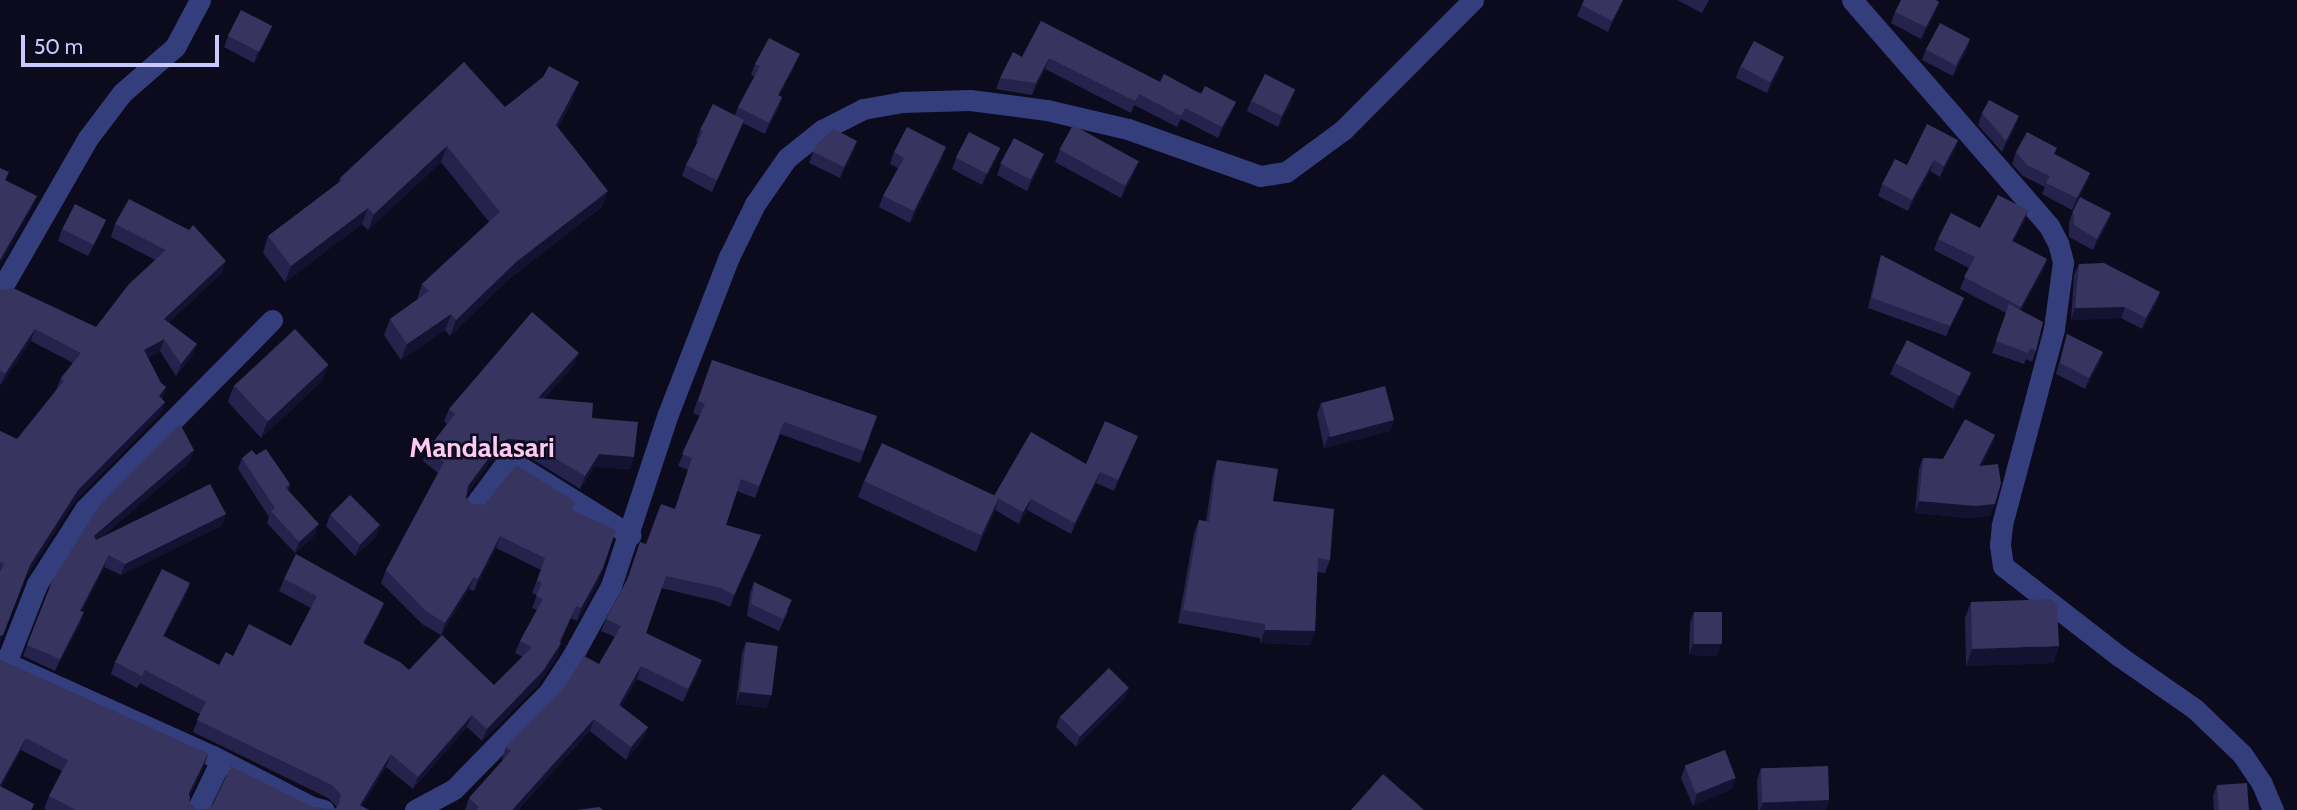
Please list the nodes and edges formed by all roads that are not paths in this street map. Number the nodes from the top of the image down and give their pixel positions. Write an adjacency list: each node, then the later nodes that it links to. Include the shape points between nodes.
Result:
1 (200, 0): 4 (street, via 175,47 122,93 88,138)
2 (1473, 0): 7 (street, via 1343,130 1286,172 1260,176 1128,129 1047,110 970,100 901,102 863,109 822,130 787,158 755,204 734,247 667,414)
3 (1852, 0): 14 (street, via 2049,226 2058,243 2063,262 2054,329 2002,525 2003,566 2195,709 2242,754)
4 (0, 291)
5 (272, 320): 8 (street, via 85,509 37,584)
6 (474, 506): 7 (street, via 505,464 514,463)
7 (629, 535): 10 (street, via 611,586 549,692)
8 (3, 661): 9 (street)
9 (221, 760): 11 (street); 12 (street)
10 (441, 805): 13 (street)
11 (197, 810)
12 (324, 810)
13 (415, 810)
14 (2273, 810)

